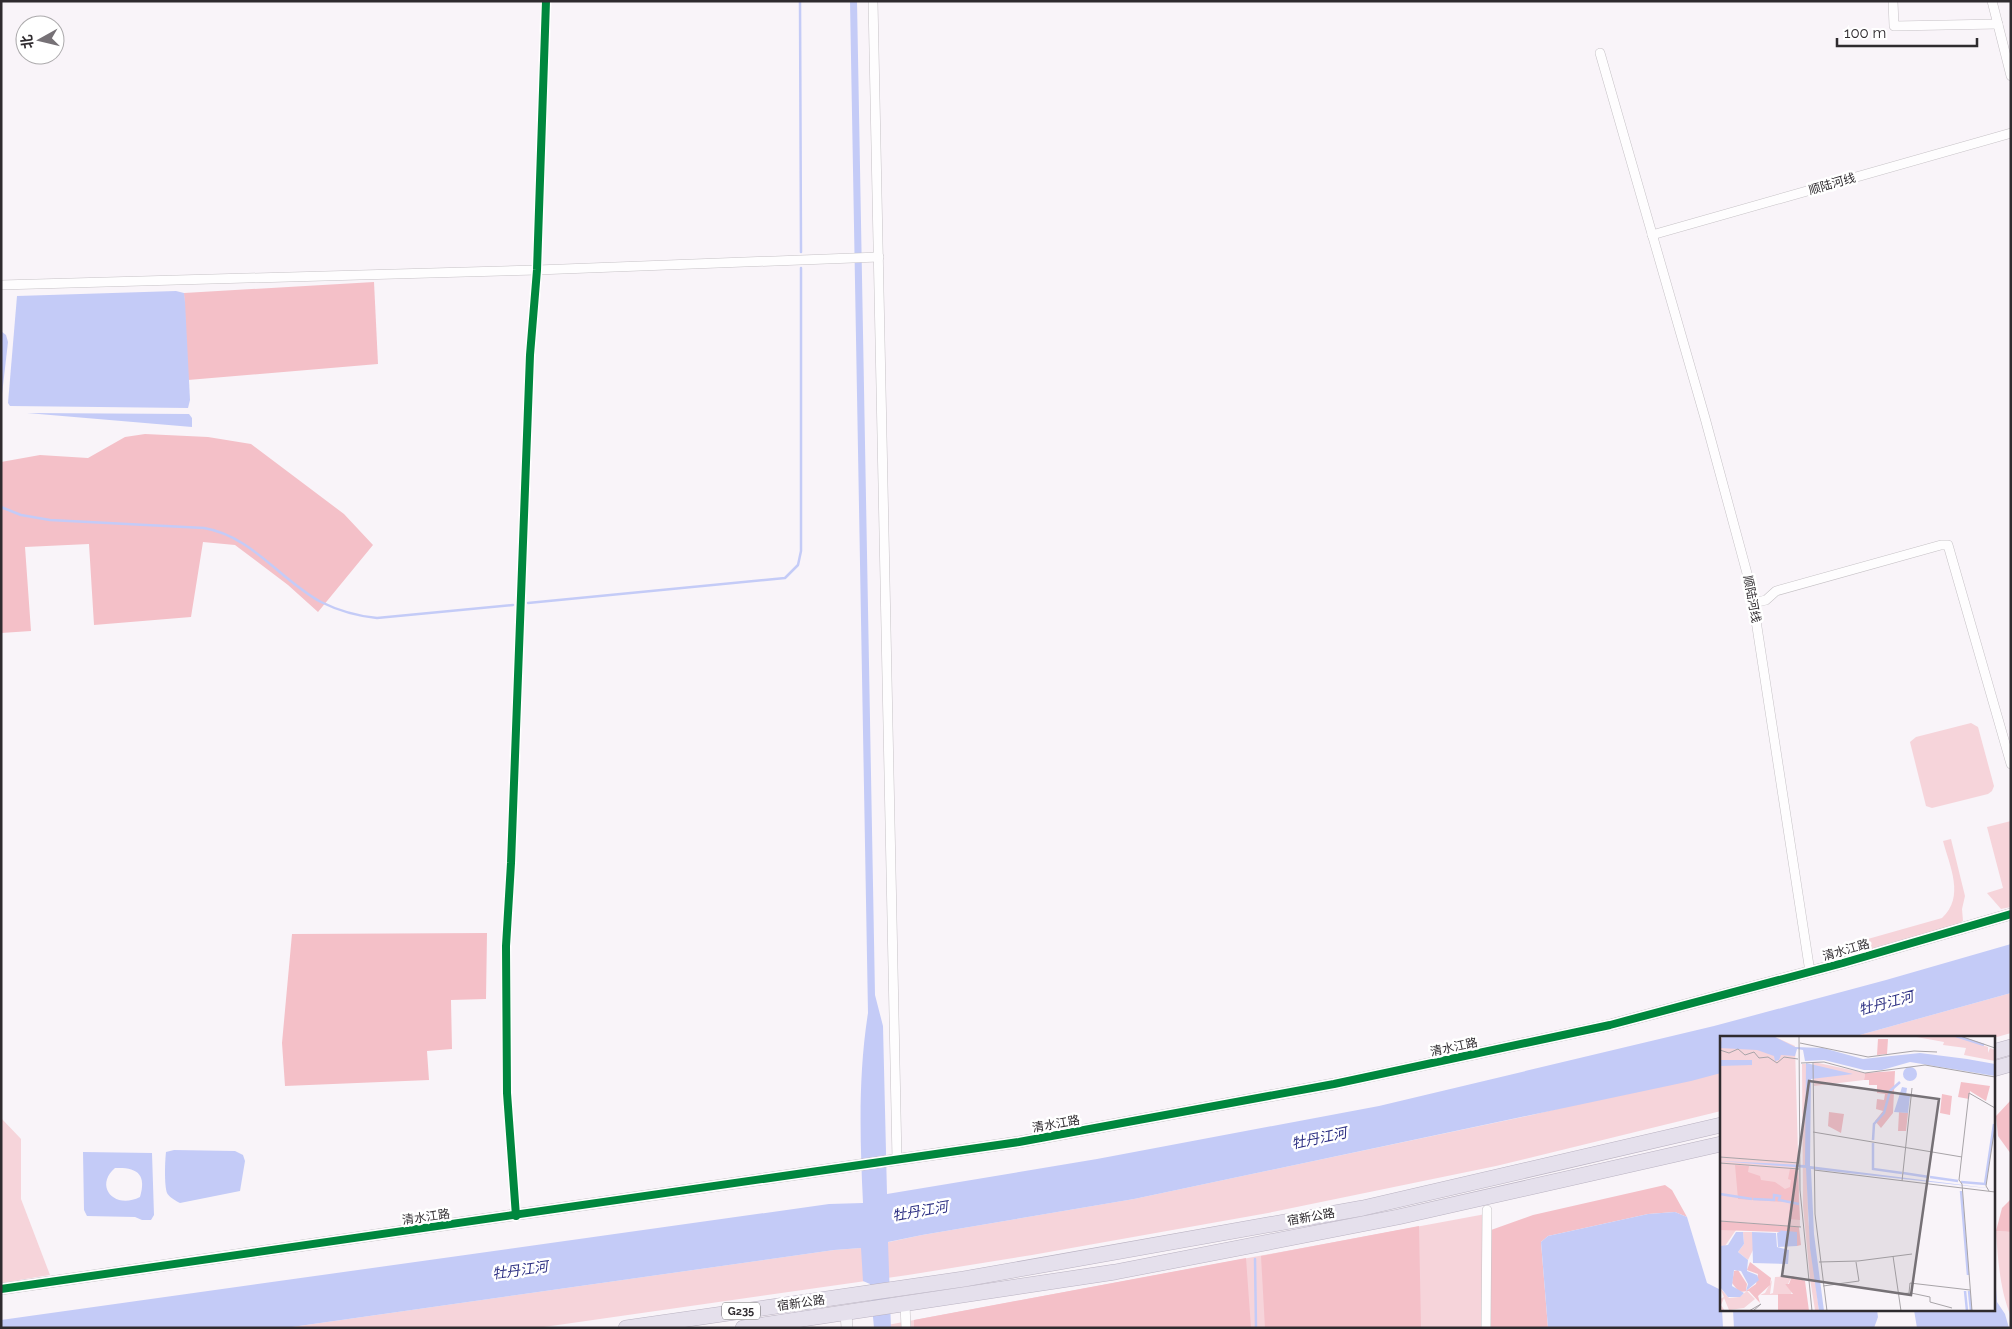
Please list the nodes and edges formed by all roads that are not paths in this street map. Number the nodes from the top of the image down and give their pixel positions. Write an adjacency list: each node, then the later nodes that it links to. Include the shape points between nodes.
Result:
1 (546, 1): 11 (street)
2 (873, 1): 10 (street)
3 (1893, 1): 5 (street, via 1894,26)
4 (1992, 1): 5 (street)
5 (1998, 24): 7 (street)
6 (1600, 54): 9 (street, 顺陆河线)
7 (2011, 76)
8 (2011, 133): 9 (street, 顺陆河线)
9 (1652, 235): 13 (street, 顺陆河线)
10 (874, 258): 11 (street); 23 (street)
11 (537, 270): 12 (street); 25 (street, via 530,355 506,946 507,1093)
12 (1, 285)
13 (1754, 602): 14 (street, via 1766,600 1776,591 1948,545); 16 (street, 顺陆河线)
14 (2011, 764)
15 (2011, 914): 16 (street, 清水江路)
16 (1810, 972): 23 (street, 清水江路, via 1610,1026 1334,1084 1019,1142)
17 (2011, 1047): 18 (highway)
18 (1994, 1052)
19 (2011, 1064): 20 (highway)
20 (1994, 1069)
21 (1720, 1125): 29 (highway, 宿新公路 / G235, via 1363,1208 964,1279)
22 (1720, 1144): 27 (highway, 宿新公路, via 1379,1221 1115,1272)
23 (894, 1160): 25 (street, 清水江路)
24 (1486, 1210): 32 (street)
25 (516, 1216): 26 (street, 清水江路)
26 (1, 1289)
27 (902, 1305): 28 (highway, 宿新公路); 31 (street)
28 (850, 1317): 30 (highway, 宿新公路 / G235)
29 (626, 1328)
30 (743, 1328)
31 (906, 1328)
32 (1486, 1328)

